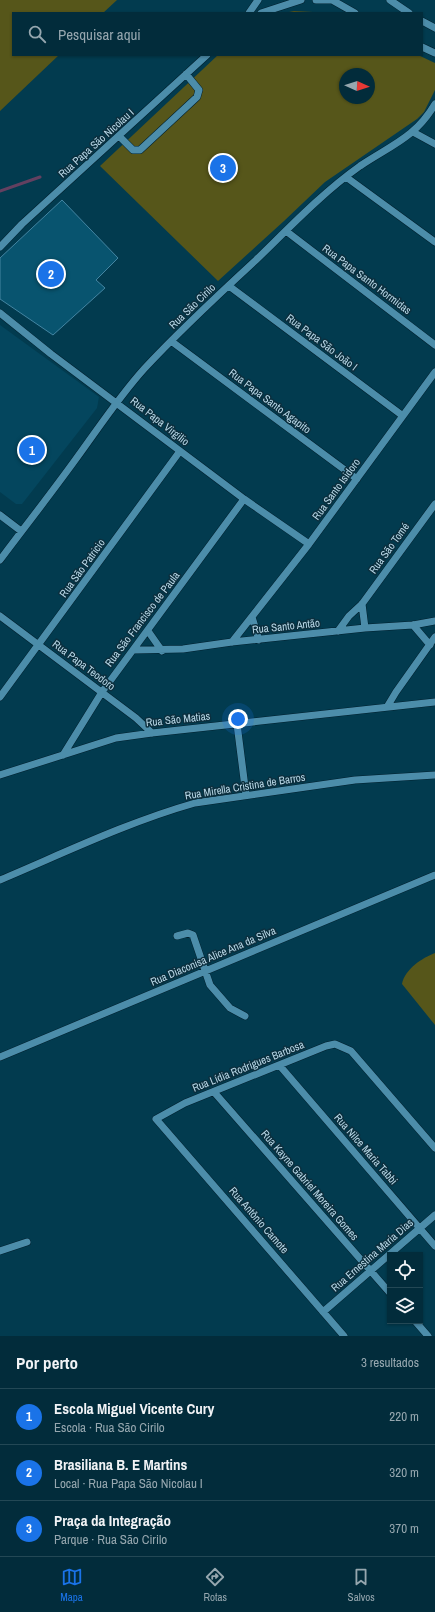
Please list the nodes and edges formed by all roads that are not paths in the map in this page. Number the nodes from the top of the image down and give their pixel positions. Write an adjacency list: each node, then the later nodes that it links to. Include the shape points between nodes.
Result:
1 (258, 0): 6 (street)
2 (301, 0): 7 (street)
3 (316, 0): 4 (street)
4 (331, 0): 8 (street)
5 (390, 0): 9 (street)
6 (250, 12)
7 (264, 12)
8 (353, 12)
9 (407, 12)
10 (423, 22): 11 (street)
11 (435, 28)
12 (423, 47): 13 (street)
13 (435, 53)
14 (206, 56): 15 (street, Rua Papa São Nicolau I)
15 (186, 74): 18 (street, Rua Papa São Nicolau I); 18 (street, via 199,90 198,97 140,150 133,150)
16 (434, 108): 17 (street, Rua São Cirilo)
17 (413, 132): 19 (street); 20 (street, Rua São Cirilo)
18 (120, 136): 23 (street, Rua Papa São Nicolau I)
19 (435, 144)
20 (346, 178): 21 (street, Rua São Cirilo); 22 (street)
21 (286, 231): 24 (street, Rua São Cirilo); 27 (street, Rua Papa Santo Hormidas)
22 (435, 242)
23 (0, 247)
24 (229, 286): 26 (street, Rua São Cirilo); 30 (street, Rua Papa São João I)
25 (0, 313): 29 (street, Rua Papa Virgilio)
26 (171, 341): 29 (street, Rua São Cirilo); 32 (street, Rua Papa Santo Agapito)
27 (435, 345)
28 (435, 372): 30 (street, Rua Santo Isidoro)
29 (116, 402): 31 (street, Rua Papa Virgilio); 36 (street, Rua São Cirilo)
30 (403, 416): 32 (street, Rua Santo Isidoro)
31 (180, 451): 33 (street, Rua Papa Virgilio); 50 (street, Rua São Patricio)
32 (357, 479): 37 (street, Rua Santo Isidoro)
33 (244, 499): 37 (street, Rua Papa Virgilio); 45 (street, Rua São Francisco de Paula)
34 (435, 504): 39 (street, Rua São Tomé)
35 (0, 515): 36 (street)
36 (22, 531): 38 (street, Rua São Cirilo)
37 (308, 544): 41 (street, Rua Santo Isidoro)
38 (0, 560)
39 (362, 604): 44 (street); 46 (street, Rua São Tomé)
40 (0, 616): 50 (street, Rua Papa Teodoro)
41 (252, 617): 48 (street); 49 (street, Rua Santo Isidoro)
42 (435, 621): 43 (street, Rua Santo Antão)
43 (412, 625): 44 (street, Rua Santo Antão); 51 (street)
44 (365, 628): 46 (street, Rua Santo Antão)
45 (148, 631): 52 (street, Rua São Francisco de Paula); 53 (street)
46 (338, 631): 48 (street, Rua Santo Antão)
47 (435, 637): 51 (street)
48 (259, 640): 49 (street, Rua Santo Antão)
49 (232, 642): 53 (street, Rua Santo Antão)
50 (39, 645): 54 (street, Rua Papa Teodoro); 55 (street, Rua São Patricio)
51 (430, 645): 57 (street)
52 (134, 650): 53 (street, Rua Santo Antão); 54 (street, Rua São Francisco de Paula)
53 (162, 651)
54 (102, 692): 59 (street, Rua Papa Teodoro); 60 (street, Rua São Francisco de Paula)
55 (0, 697)
56 (435, 702): 57 (street, Rua São Matias)
57 (387, 708): 58 (street, Rua São Matias)
58 (237, 724): 59 (street, Rua São Matias); 63 (street)
59 (152, 732): 60 (street, Rua São Matias, via 116,738)
60 (63, 755): 61 (street, Rua São Matias)
61 (0, 775)
62 (435, 775): 63 (street, Rua Mirella Cristina de Barros, via 355,780)
63 (246, 795): 65 (street, Rua Mirella Cristina de Barros, via 195,802 176,808)
64 (435, 875): 67 (street, Rua Diaconisa Alice Ana da Silva)
65 (0, 880)
66 (178, 936): 67 (street, via 188,932 193,935)
67 (205, 971): 68 (street, via 210,985 230,1008); 69 (street, Rua Diaconisa Alice Ana da Silva)
68 (245, 1016)
69 (0, 1057)
70 (280, 1066): 71 (street, Rua Lídia Rodrigues Barbosa); 73 (street, Rua Lídia Rodrigues Barbosa, via 335,1044 351,1051); 75 (street, Rua Nilce Maria Tabbi)
71 (214, 1092): 72 (street, Rua Lídia Rodrigues Barbosa, via 185,1103); 79 (street, Rua Kayne Gabriel Moreira Gomes)
72 (156, 1119): 81 (street, Rua Antônio Camote)
73 (435, 1148)
74 (435, 1215): 75 (street, Rua Ernestina Maria Dias)
75 (420, 1228): 77 (street, Rua Nilce Maria Tabbi); 79 (street, Rua Ernestina Maria Dias)
76 (27, 1242): 78 (street)
77 (435, 1246)
78 (0, 1251)
79 (370, 1270): 80 (street, Rua Kayne Gabriel Moreira Gomes); 81 (street, Rua Ernestina Maria Dias)
80 (387, 1290)
81 (323, 1312): 83 (street, Rua Antônio Camote)
82 (418, 1324): 84 (street)
83 (344, 1336)
84 (428, 1336)

